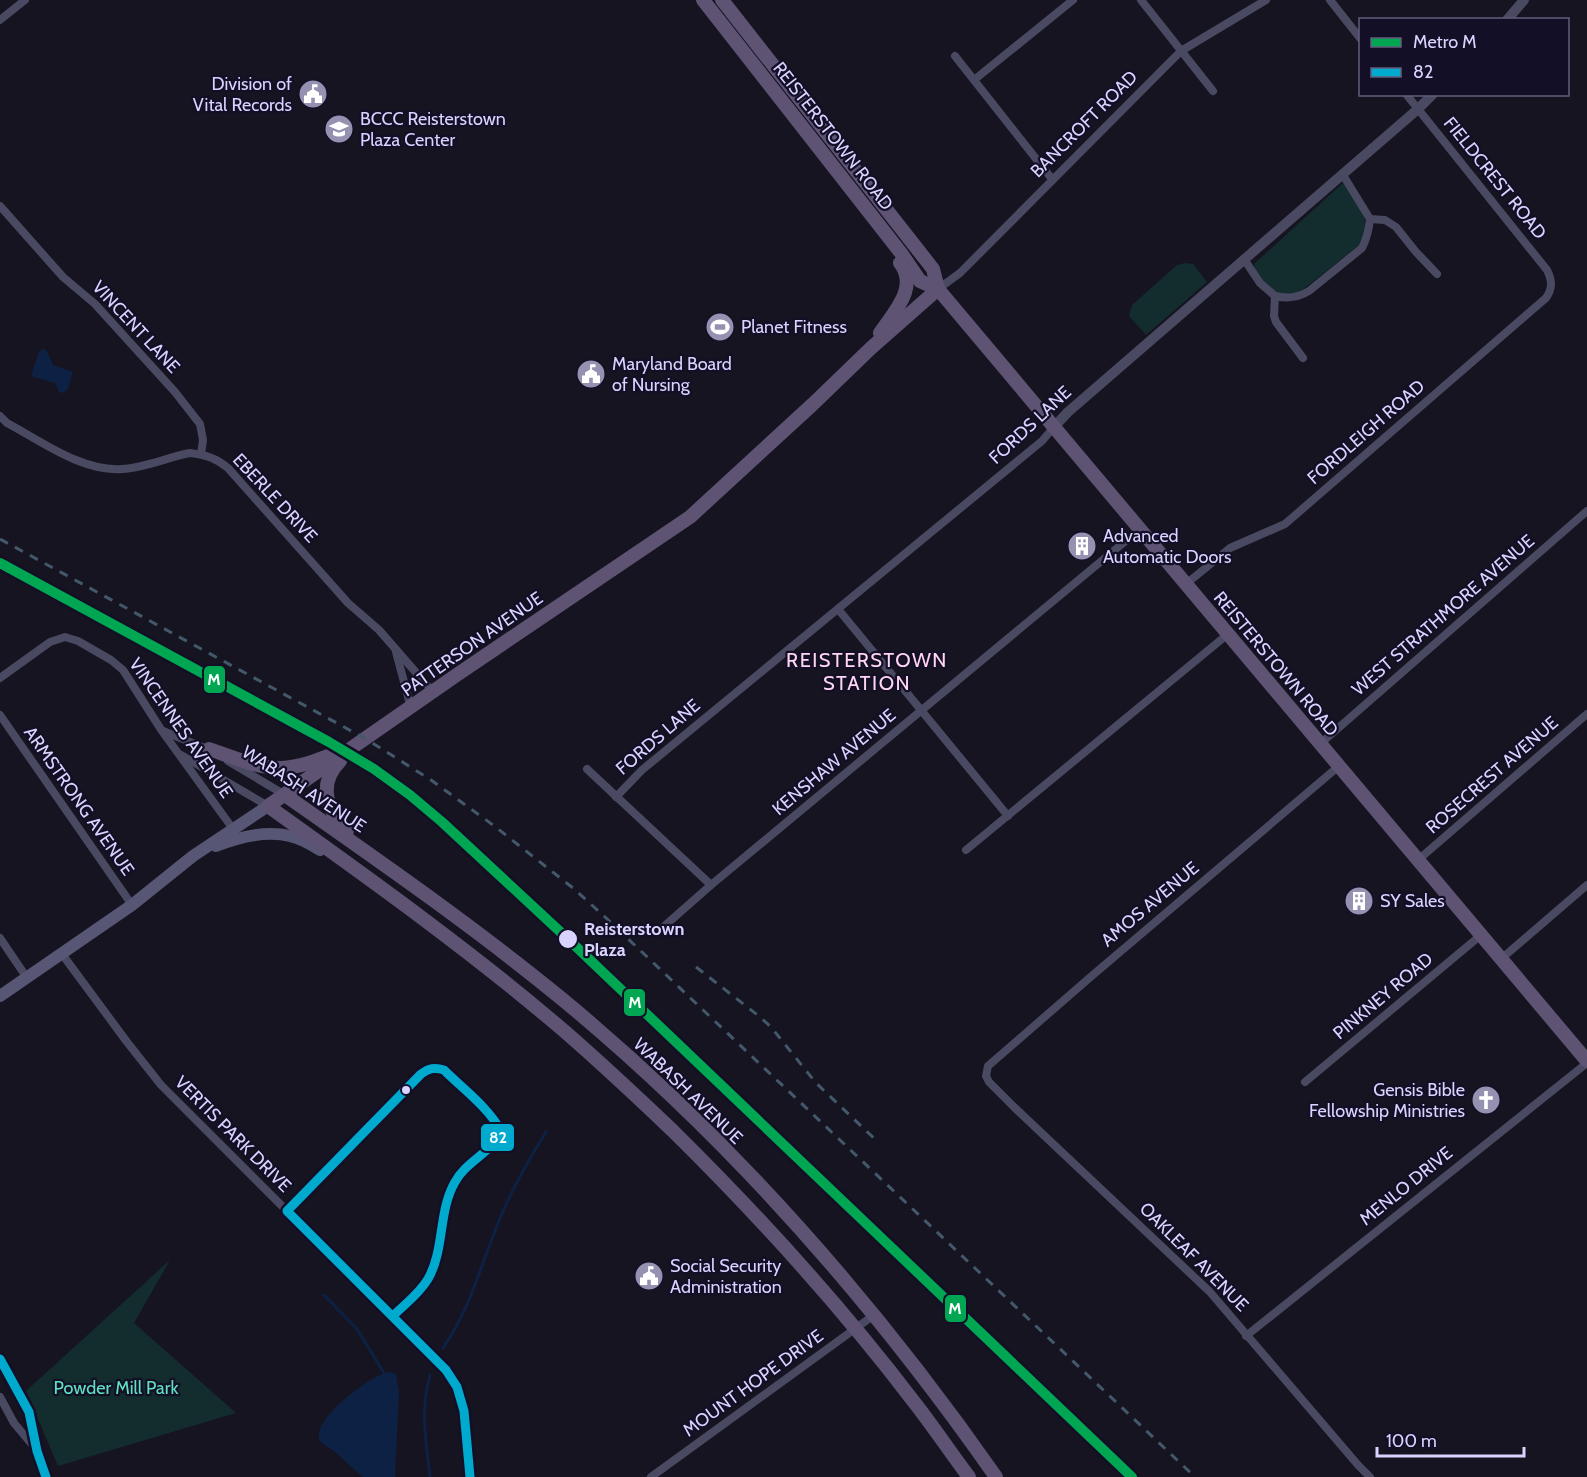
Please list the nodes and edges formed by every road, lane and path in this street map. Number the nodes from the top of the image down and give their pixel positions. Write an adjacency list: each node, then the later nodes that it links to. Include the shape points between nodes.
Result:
1 (25, 0): 10 (street)
2 (702, 0): 12 (main road, REISTERSTOWN ROAD)
3 (722, 0): 15 (main road, REISTERSTOWN ROAD)
4 (1073, 0): 16 (street)
5 (1141, 0): 13 (street)
6 (1266, 0): 13 (street, BANCROFT ROAD)
7 (1330, 0): 11 (street)
8 (1524, 0): 9 (street)
9 (1508, 18)
10 (0, 20)
11 (1359, 37)
12 (738, 46): 15 (main road, via 756,57 774,80); 23 (main road, REISTERSTOWN ROAD)
13 (1181, 51): 17 (street); 22 (street, BANCROFT ROAD)
14 (955, 56): 16 (street)
15 (784, 80): 29 (main road, REISTERSTOWN ROAD, via 933,269)
16 (974, 80): 22 (street)
17 (1213, 91)
18 (1408, 96): 20 (street, FIELDCREST ROAD)
19 (1431, 96): 20 (street, FORDS LANE)
20 (1418, 109): 21 (street, FORDS LANE); 28 (street, FIELDCREST ROAD, via 1547,270)
21 (1343, 175): 25 (street); 26 (street, FORDS LANE)
22 (1052, 179): 29 (street, BANCROFT ROAD, via 960,273)
23 (855, 195): 29 (main road, REISTERSTOWN ROAD, via 920,281); 31 (main road, via 903,267 908,284)
24 (0, 207): 35 (street, VINCENT LANE, via 63,277 96,304 182,400 200,424)
25 (1370, 219): 27 (street, via 1396,226); 30 (street, via 1362,248 1318,284 1302,296)
26 (1244, 259): 30 (street, via 1260,283); 34 (street, FORDS LANE)
27 (1437, 274)
28 (1552, 285): 38 (street, FORDLEIGH ROAD, via 1546,298 1285,524 1230,548)
29 (938, 289): 31 (main road, PATTERSON AVENUE); 34 (main road, REISTERSTOWN ROAD)
30 (1275, 296): 32 (street, via 1276,322)
31 (871, 348): 43 (main road, PATTERSON AVENUE, via 690,517)
32 (1303, 358)
33 (0, 416): 35 (street, via 93,467 123,469 190,453)
34 (1054, 427): 37 (main road, REISTERSTOWN ROAD); 39 (street, FORDS LANE)
35 (201, 454): 41 (street, EBERLE DRIVE, via 228,468 348,603)
36 (1587, 511): 49 (street, WEST STRATHMORE AVENUE)
37 (1140, 529): 38 (main road, REISTERSTOWN ROAD); 45 (street, KENSHAW AVENUE)
38 (1186, 584): 40 (main road, REISTERSTOWN ROAD)
39 (838, 609): 45 (street); 56 (street, FORDS LANE, via 642,770)
40 (1228, 634): 49 (main road, REISTERSTOWN ROAD); 58 (street)
41 (395, 649): 43 (street, EBERLE DRIVE); 44 (street, EBERLE DRIVE)
42 (0, 678): 48 (street, VINCENNES AVENUE, via 50,642 65,637 78,640 123,670)
43 (433, 692): 44 (main road, PATTERSON AVENUE)
44 (411, 708): 50 (main road, PATTERSON AVENUE)
45 (921, 710): 58 (street); 65 (street, KENSHAW AVENUE)
46 (1587, 714): 63 (street, ROSECREST AVENUE)
47 (0, 715): 67 (street, ARMSTRONG AVENUE)
48 (162, 731): 51 (street, WABASH AVENUE); 52 (street, VINCENNES AVENUE)
49 (1320, 744): 53 (main road, REISTERSTOWN ROAD)
50 (357, 745): 51 (main road, via 316,761 281,768); 55 (main road, PATTERSON AVENUE); 62 (main road, via 331,774 327,799 336,821)
51 (209, 750): 55 (street, WABASH AVENUE)
52 (178, 753): 57 (street, WABASH AVENUE); 59 (street, VINCENNES AVENUE)
53 (1339, 766): 63 (main road, REISTERSTOWN ROAD); 76 (street, AMOS AVENUE, via 1085,981)
54 (587, 769): 56 (street)
55 (285, 795): 57 (main road, PATTERSON AVENUE); 62 (main road, WABASH AVENUE)
56 (616, 797): 65 (street)
57 (268, 806): 59 (main road, PATTERSON AVENUE); 64 (main road, WABASH AVENUE)
58 (1008, 816): 60 (street)
59 (233, 829): 61 (main road, PATTERSON AVENUE)
60 (966, 850)
61 (193, 856): 64 (main road, via 241,837 290,836); 67 (main road, PATTERSON AVENUE)
62 (374, 858): 78 (main road, WABASH AVENUE, via 508,956 651,1078 717,1141)
63 (1418, 860): 69 (main road, REISTERSTOWN ROAD)
64 (364, 875): 79 (main road, WABASH AVENUE, via 541,1011 639,1098 755,1215)
65 (711, 885): 68 (street, KENSHAW AVENUE)
66 (1587, 885): 72 (street)
67 (132, 905): 71 (main road, PATTERSON AVENUE)
68 (661, 929)
69 (1481, 935): 72 (main road, REISTERSTOWN ROAD); 77 (street, PINKNEY ROAD)
70 (0, 938): 73 (street)
71 (62, 954): 73 (main road, PATTERSON AVENUE); 85 (street, VERTIS PARK DRIVE, via 161,1085 446,1370 457,1387 464,1411)
72 (1501, 959): 75 (main road, REISTERSTOWN ROAD)
73 (27, 978): 74 (main road, PATTERSON AVENUE)
74 (0, 996)
75 (1587, 1062): 80 (street, MENLO DRIVE)
76 (986, 1071): 80 (street, OAKLEAF AVENUE, via 989,1082 1196,1278)
77 (1305, 1082)
78 (874, 1315): 79 (street, MOUNT HOPE DRIVE); 88 (main road, WABASH AVENUE)
79 (856, 1329): 86 (street, MOUNT HOPE DRIVE); 87 (main road, WABASH AVENUE)
80 (1246, 1336): 89 (street, OAKLEAF AVENUE)
81 (0, 1359): 83 (street, via 29,1412)
82 (0, 1397): 83 (street, via 14,1423)
83 (37, 1451): 84 (street)
84 (46, 1477)
85 (470, 1477)
86 (651, 1477)
87 (969, 1477)
88 (996, 1477)
89 (1370, 1477)

